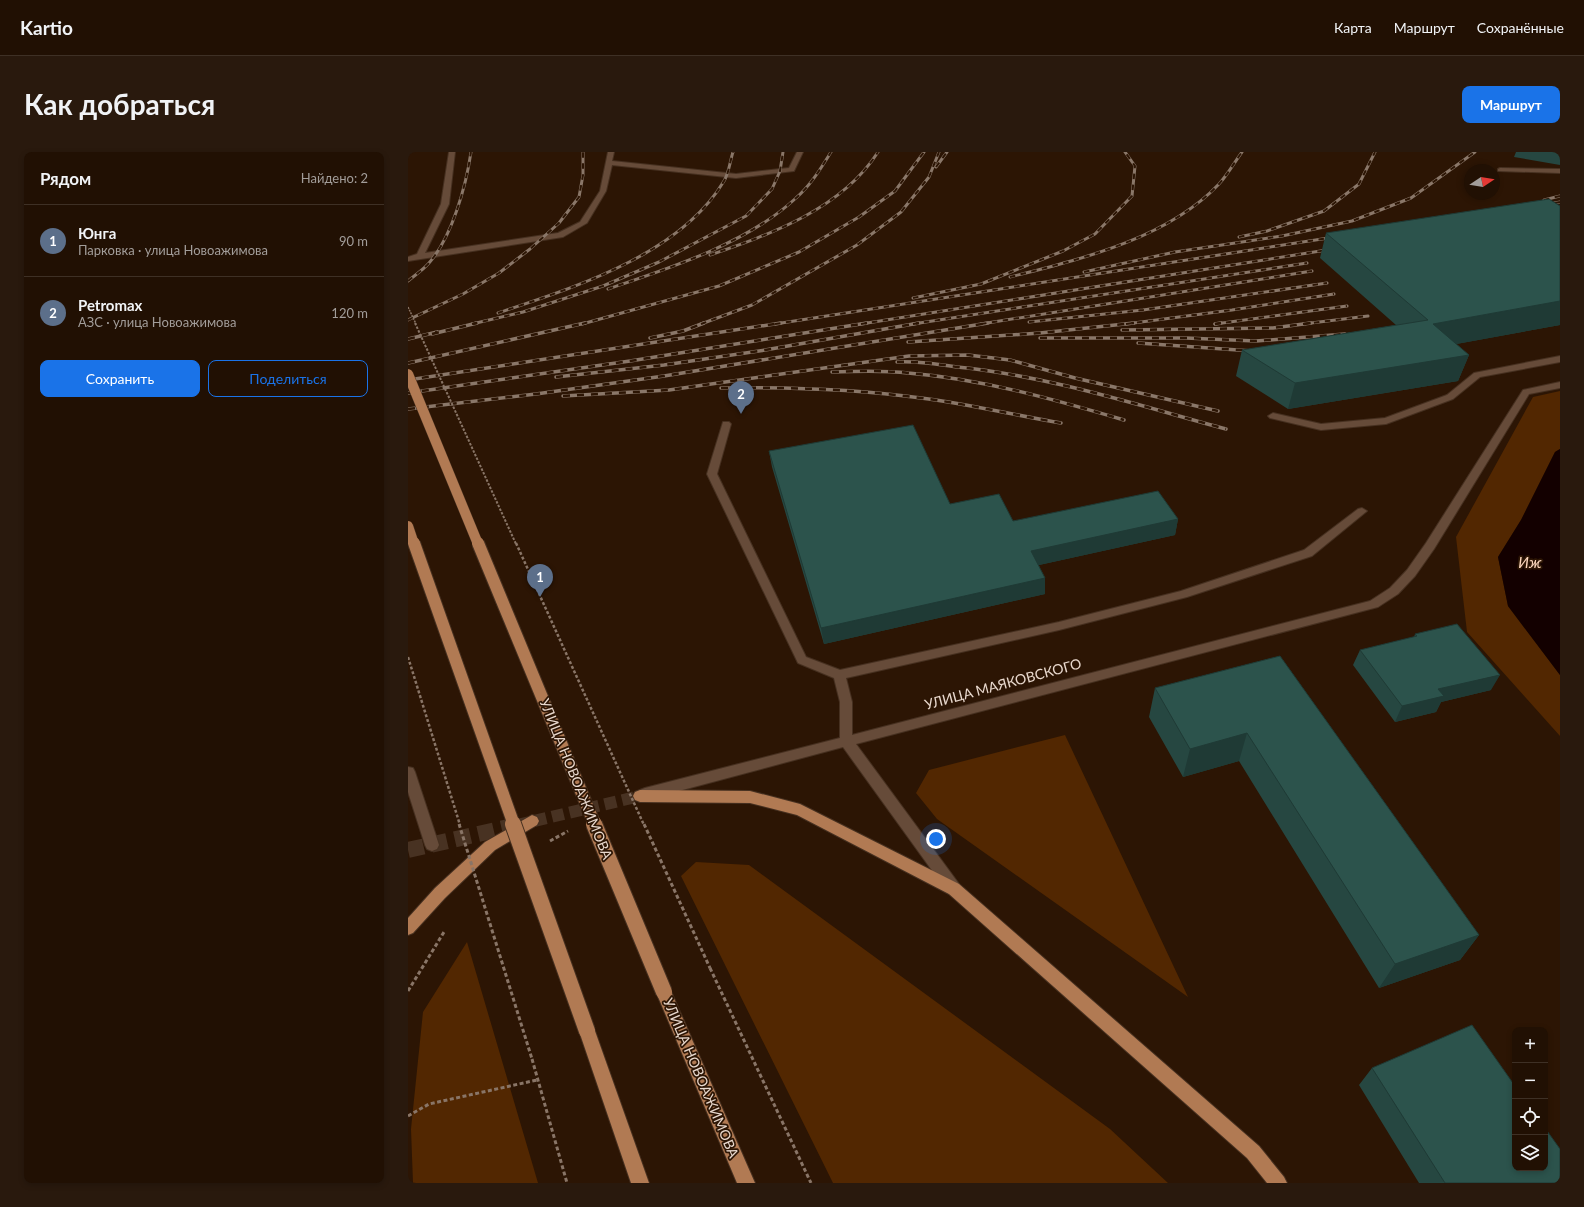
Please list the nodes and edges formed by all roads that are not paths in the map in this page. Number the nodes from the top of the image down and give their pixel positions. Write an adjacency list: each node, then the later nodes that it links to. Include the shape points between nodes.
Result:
1 (452, 152): 7 (street, via 444,204)
2 (611, 152): 4 (street)
3 (800, 152): 4 (street, via 792,170 736,176)
4 (609, 163): 7 (street, via 603,191 583,223 560,235)
5 (1500, 170): 6 (street)
6 (1560, 171)
7 (420, 256): 8 (street)
8 (408, 259)
9 (1560, 359): 12 (street, via 1478,375 1450,398 1386,421 1321,427)
10 (408, 374): 25 (main road, УЛИЦА НОВОАЖИМОВА, bridge, via 664,992)
11 (1560, 385): 17 (street, УЛИЦА МАЯКОВСКОГО, via 1526,392 1415,567 1394,591 1374,604)
12 (1273, 416)
13 (726, 424): 16 (street, via 712,474 802,660)
14 (1362, 511): 16 (street, via 1308,554 1183,594 1059,626)
15 (408, 526): 24 (main road, bridge)
16 (840, 675): 17 (street, via 846,702)
17 (846, 741): 19 (street, УЛИЦА МАЯКОВСКОГО); 22 (street)
18 (408, 772): 21 (street)
19 (640, 796): 22 (main road, via 750,797 800,810)
20 (532, 821): 23 (main road, via 490,846 440,893)
21 (432, 845)
22 (954, 889): 26 (main road, via 1252,1152)
23 (408, 928)
24 (640, 1183)
25 (746, 1183)
26 (1278, 1183)

